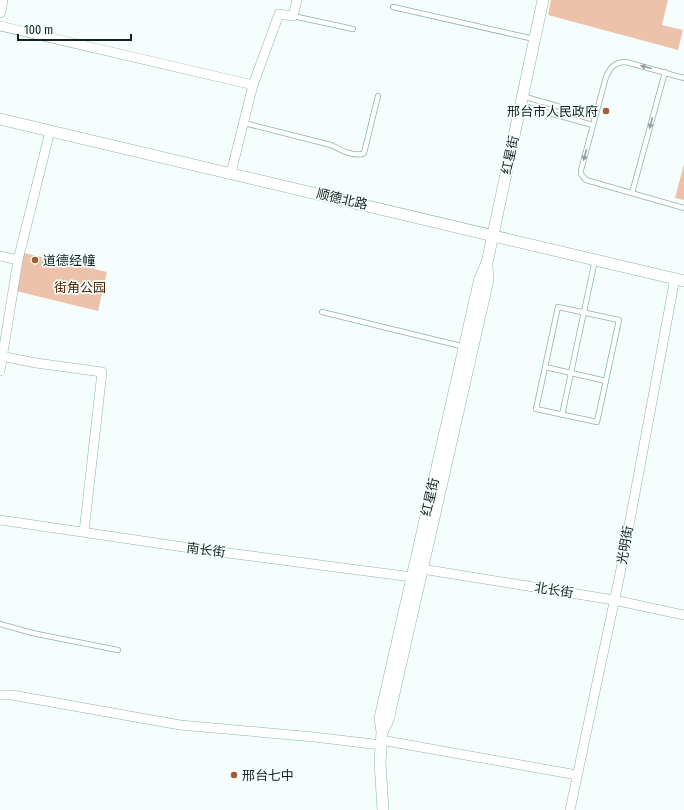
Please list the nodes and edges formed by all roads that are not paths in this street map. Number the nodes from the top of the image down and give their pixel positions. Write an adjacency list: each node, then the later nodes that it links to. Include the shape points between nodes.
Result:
1 (2, 0): 5 (street)
2 (297, 0): 6 (street)
3 (543, 0): 9 (street, 红星街)
4 (393, 7): 9 (lane)
5 (0, 12)
6 (293, 16): 8 (lane); 12 (street, via 279,14)
7 (0, 26): 12 (street)
8 (353, 28)
9 (534, 39): 14 (street, 红星街)
10 (665, 72): 11 (lane); 15 (lane, one-way to 15, via 626,62 617,63 611,67 606,77); 21 (lane, one-way to 21)
11 (684, 78)
12 (253, 85): 17 (street)
13 (378, 96): 17 (lane, via 364,153 358,155 338,150 331,145)
14 (521, 101): 15 (lane); 18 (lane); 23 (street, 红星街)
15 (595, 116): 18 (lane)
16 (0, 119): 19 (street, 顺德北路)
17 (244, 123): 20 (street)
18 (593, 125): 21 (lane, one-way to 21, via 581,170 584,178)
19 (50, 131): 20 (street, 顺德北路); 25 (street)
20 (231, 173): 23 (street, 顺德北路)
21 (632, 193): 22 (lane)
22 (684, 208)
23 (493, 235): 26 (street, 顺德北路); 27 (street, 红星街)
24 (0, 256): 25 (street)
25 (18, 260): 32 (street)
26 (595, 260): 28 (street, 顺德北路); 30 (lane)
27 (487, 263): 31 (street, 红星街, via 480,278); 40 (street, 红星街, via 488,280)
28 (679, 280): 42 (street, 光明街)
29 (322, 312): 31 (lane)
30 (584, 313): 33 (lane, via 558,307); 35 (lane); 36 (lane, via 620,320)
31 (465, 347): 41 (street, 红星街)
32 (1, 357): 34 (street); 39 (street, via 102,372)
33 (545, 367): 35 (lane); 37 (lane, via 536,409)
34 (0, 371)
35 (571, 373): 36 (lane); 37 (lane)
36 (606, 381): 37 (lane, via 597,422)
37 (562, 415)
38 (0, 520): 39 (street, 南长街)
39 (84, 532): 41 (street, 南长街)
40 (422, 569): 42 (street, 北长街); 47 (street, 红星街, via 388,720)
41 (412, 577): 47 (street, 红星街, via 380,718)
42 (614, 600): 43 (street, 北长街); 48 (street, 光明街)
43 (684, 616)
44 (0, 624): 45 (lane)
45 (118, 650)
46 (0, 695): 47 (street, via 180,724 314,737)
47 (381, 739): 48 (street); 49 (street, 红星街)
48 (578, 776): 50 (street, 光明街)
49 (383, 810)
50 (570, 810)

